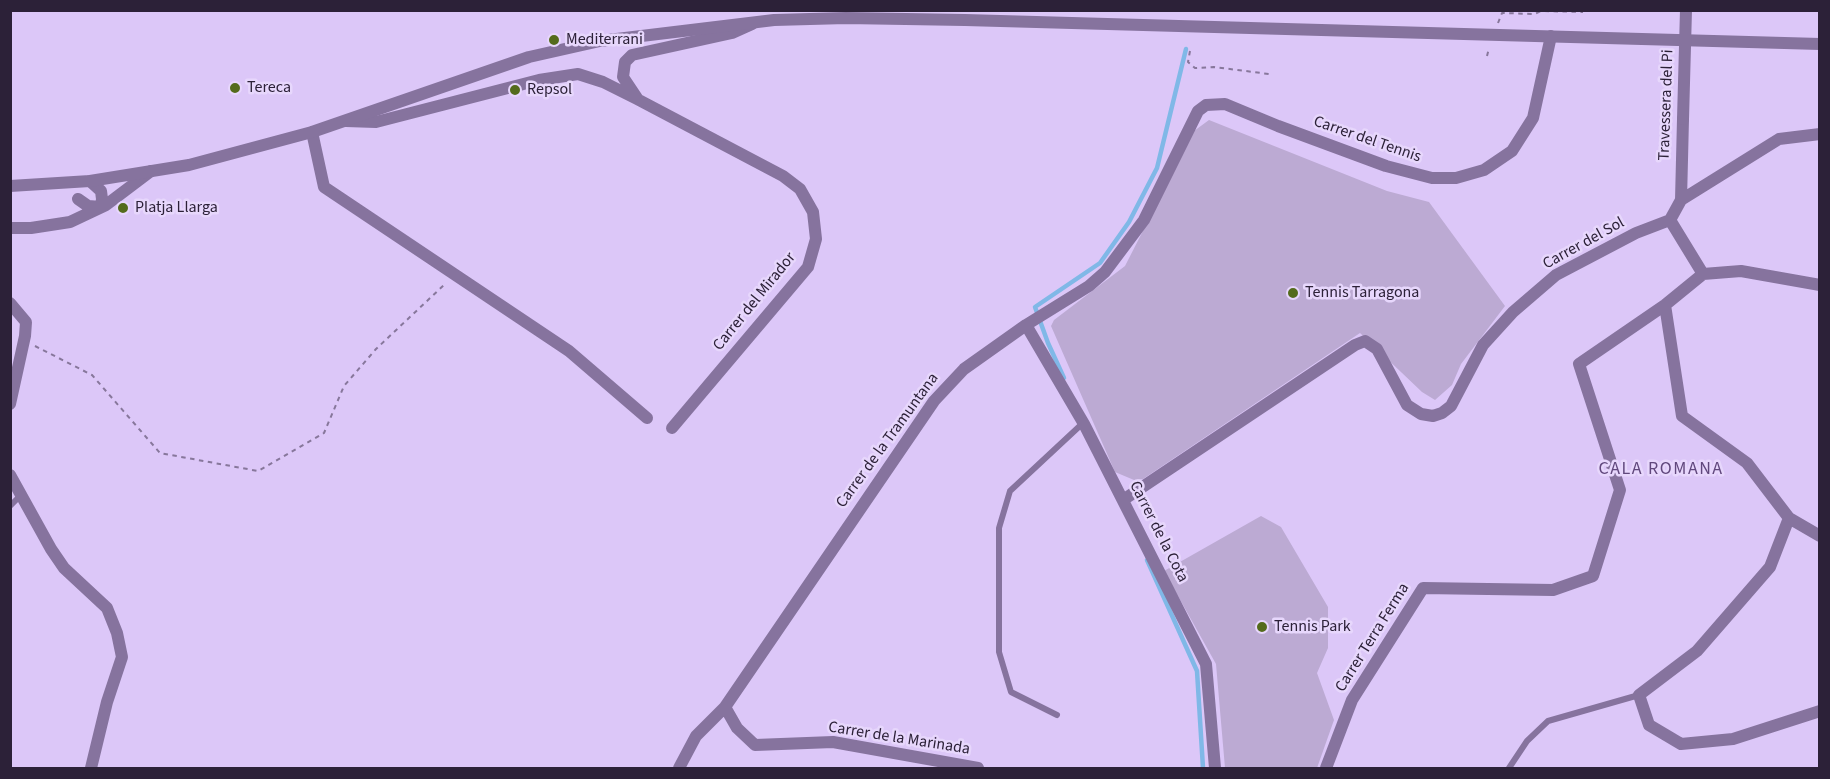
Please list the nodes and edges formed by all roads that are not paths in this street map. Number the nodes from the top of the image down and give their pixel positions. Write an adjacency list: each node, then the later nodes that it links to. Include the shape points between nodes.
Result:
1 (1686, 10): 15 (street, Travessera del Pi, bridge)
2 (757, 22): 3 (street, via 858,19); 5 (street, via 732,33 632,55 625,62 623,77); 7 (street, via 600,41 539,55)
3 (1551, 36): 4 (street); 6 (street, Carrer del Tennis, via 1533,118 1512,151 1484,170 1456,178 1432,178 1386,166 1225,104 1206,105)
4 (1820, 44)
5 (638, 99): 7 (street, Carrer del Mirador, via 578,74 539,80 376,122); 27 (street, Carrer del Mirador, via 783,176 800,189 813,213 816,239 808,267)
6 (1198, 111): 23 (street, Carrer de la Tramuntana, via 1130,242 1089,286)
7 (346, 121): 8 (street)
8 (312, 132): 10 (street, via 189,165); 25 (street, via 324,187 569,351)
9 (1820, 134): 15 (street, via 1779,139)
10 (151, 171): 11 (street); 17 (street, via 106,205)
11 (90, 180): 12 (street); 14 (street, via 101,191 101,207 88,206)
12 (67, 183): 13 (street); 14 (street)
13 (10, 186)
14 (78, 199): 17 (street)
15 (1681, 200): 16 (street)
16 (1670, 220): 19 (street); 30 (street, Carrer del Sol, via 1636,233 1556,275 1521,304 1483,345 1451,406 1442,413 1421,414 1407,405 1377,349 1365,341)
17 (70, 222): 18 (street)
18 (12, 229)
19 (1703, 274): 20 (street, via 1741,271); 22 (street)
20 (1820, 285)
21 (10, 303): 24 (street, via 26,322)
22 (1665, 305): 32 (street, via 1682,416 1747,463); 42 (street, Carrer Terra Ferma, via 1579,364 1620,490 1593,576 1553,590 1423,588 1352,700)
23 (1029, 323): 26 (street, Carrer de la Cota); 35 (street, Carrer de la Tramuntana, via 964,369 934,401)
24 (10, 404)
25 (647, 418)
26 (1084, 424): 30 (street, Carrer de la Cota); 37 (lane, via 1010,491 999,528 999,652 1011,692)
27 (672, 428)
28 (10, 475): 29 (street)
29 (21, 495): 31 (lane); 38 (street, via 63,568 107,608 117,633 122,657)
30 (1123, 500): 41 (street, Carrer de la Cota, via 1206,664)
31 (10, 506)
32 (1789, 518): 33 (street); 34 (street, via 1770,567 1697,651)
33 (1820, 536)
34 (1639, 694): 36 (street, via 1649,725 1681,744 1733,739); 43 (lane, via 1548,721 1527,741)
35 (725, 707): 39 (street, Carrer de la Tramuntana, via 696,736); 40 (street, Carrer de la Marinada, via 737,728 755,745 833,742)
36 (1820, 711)
37 (1058, 715)
38 (91, 768)
39 (678, 768)
40 (978, 768)
41 (1215, 768)
42 (1326, 768)
43 (1509, 768)

